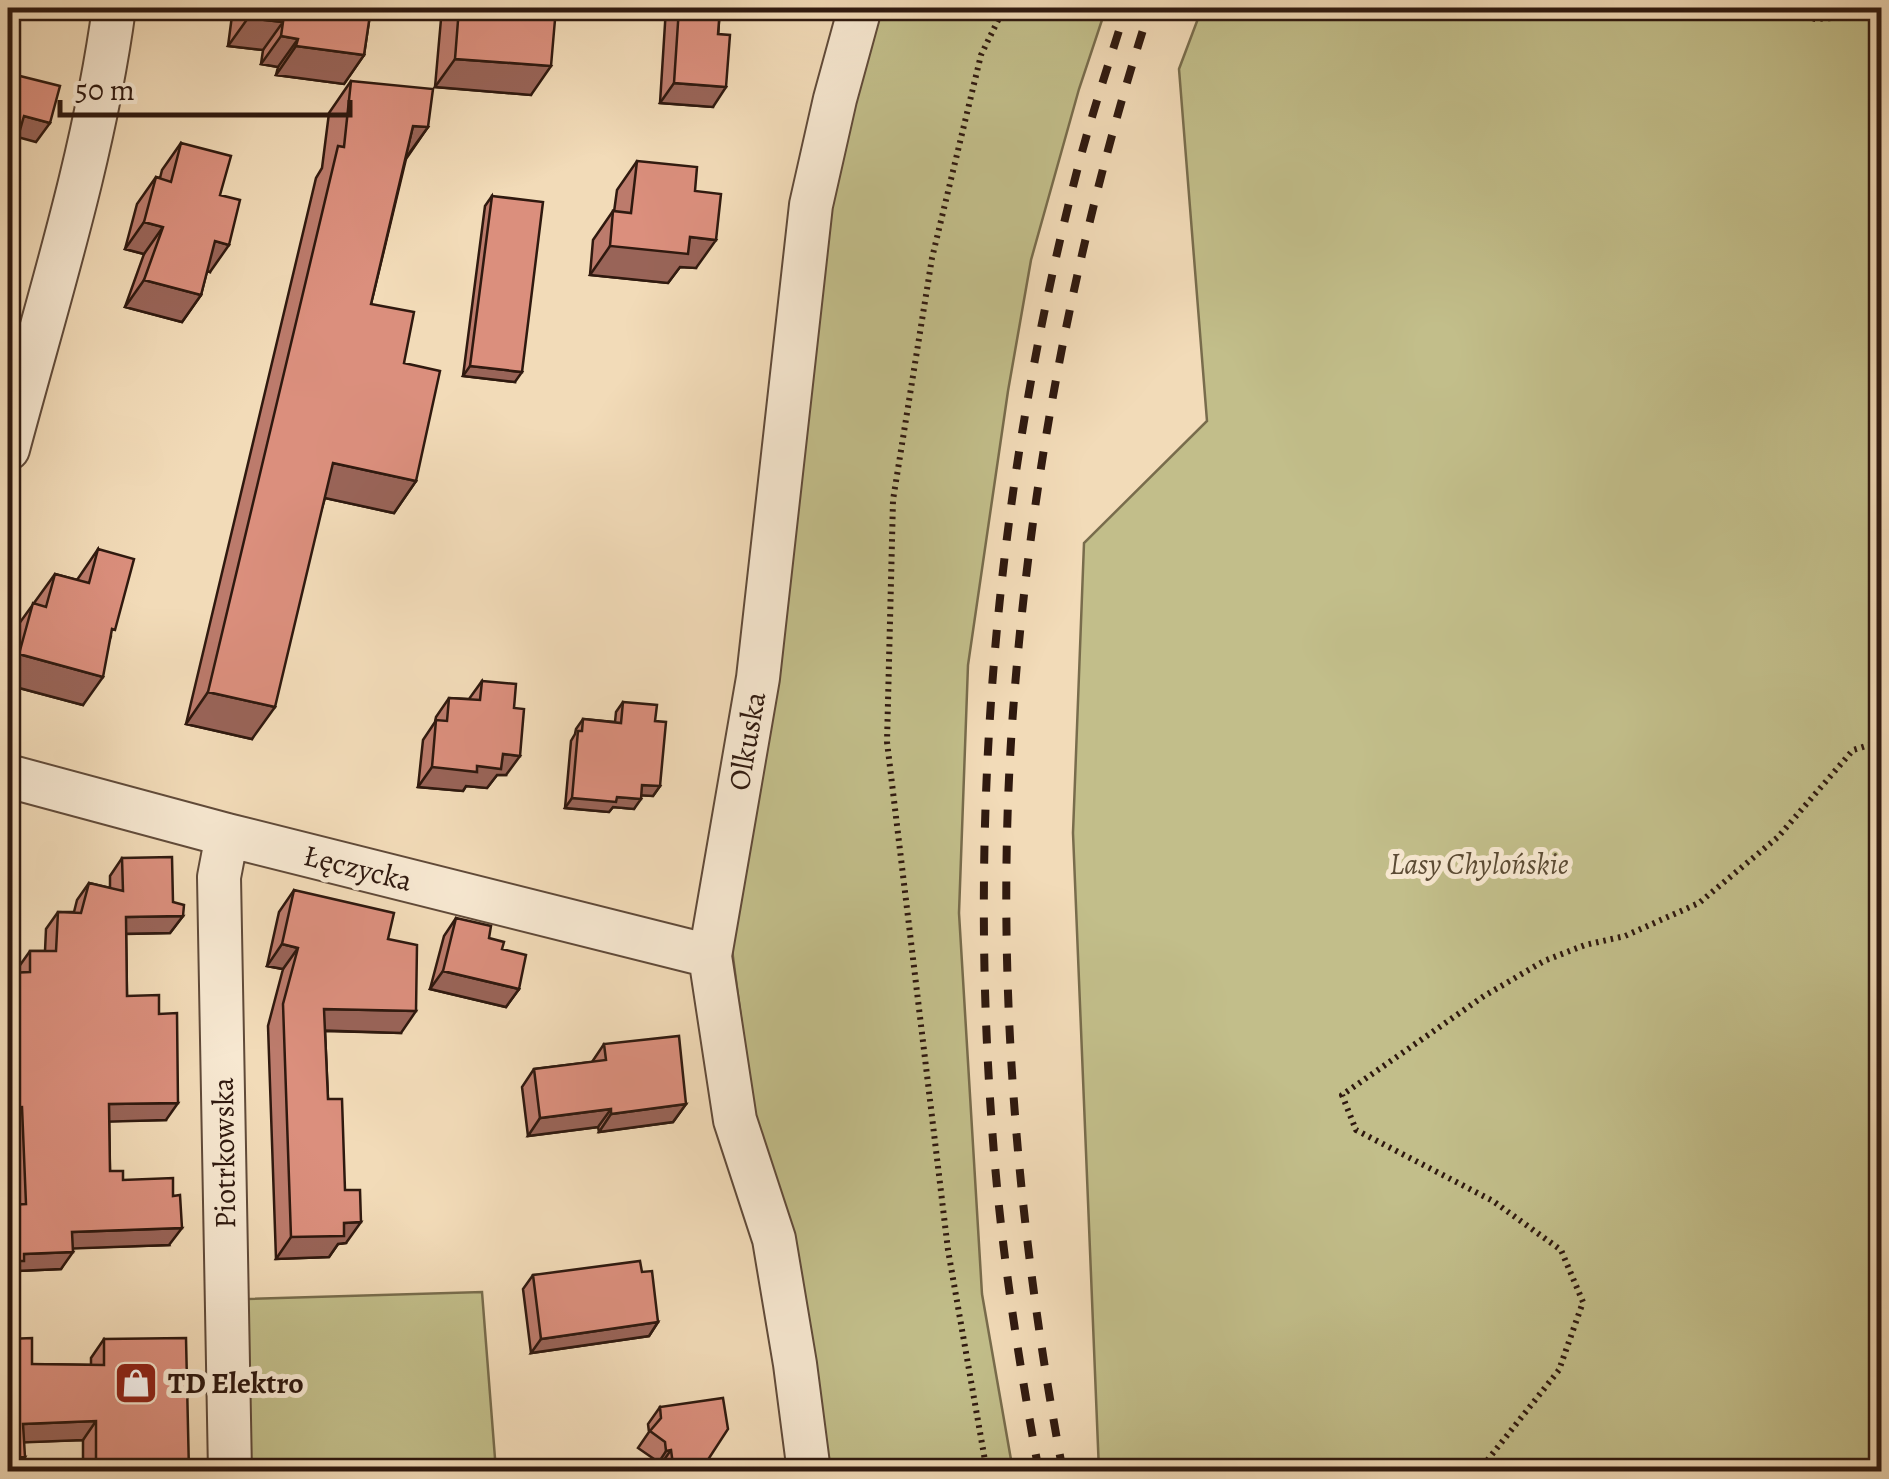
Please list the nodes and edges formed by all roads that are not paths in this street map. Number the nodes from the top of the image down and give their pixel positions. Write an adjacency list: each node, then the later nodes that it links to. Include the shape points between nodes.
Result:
1 (114, 8): 3 (street, via 77,194)
2 (860, 8): 6 (street, Olkuska, via 811,205 758,678)
3 (8, 449)
4 (8, 776): 5 (street, Łęczycka)
5 (227, 834): 6 (street, Łęczycka); 7 (street, Piotrkowska, via 219,877)
6 (710, 956): 8 (street, Olkuska, via 735,1120 774,1239)
7 (230, 1472)
8 (809, 1472)

